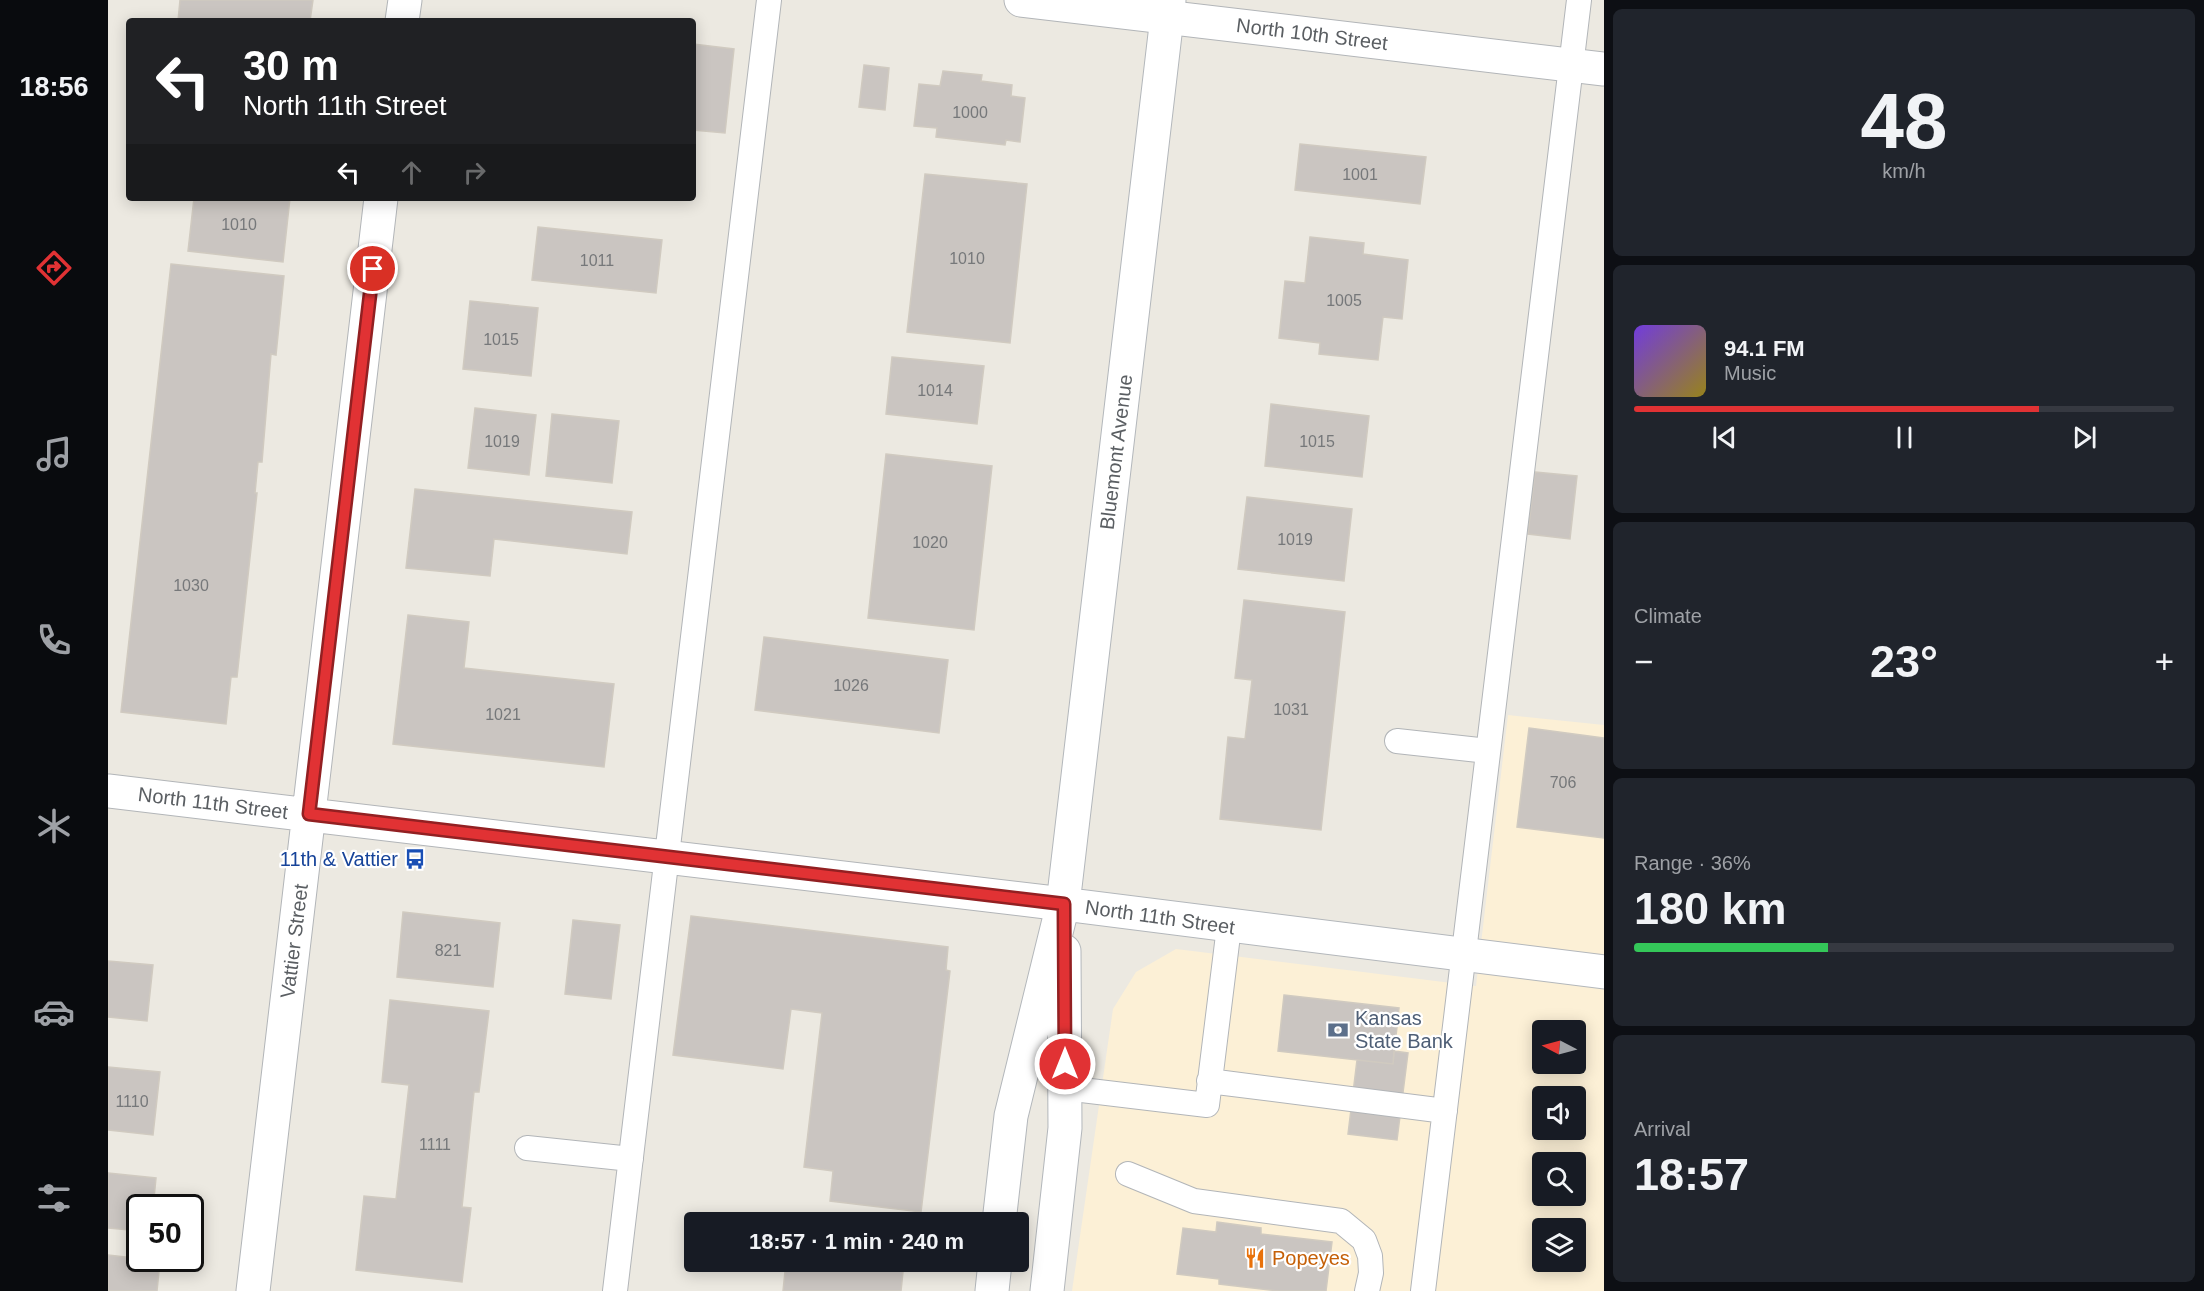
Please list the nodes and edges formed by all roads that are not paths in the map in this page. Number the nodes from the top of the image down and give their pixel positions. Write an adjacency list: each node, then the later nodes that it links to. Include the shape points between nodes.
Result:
1 (405, 0): 6 (street)
2 (769, 0): 14 (lane)
3 (1021, 0): 5 (street, North 10th Street)
4 (1579, 0): 7 (lane)
5 (1168, 9): 7 (street, North 10th Street); 15 (street, Bluemont Avenue)
6 (402, 18)
7 (1571, 66): 8 (street, North 10th Street); 11 (lane)
8 (1604, 69)
9 (381, 201): 13 (street, Vattier Street)
10 (1397, 741): 11 (lane)
11 (1488, 751): 17 (lane)
12 (108, 791): 13 (street, North 11th Street)
13 (309, 814): 14 (street, North 11th Street); 27 (street, Vattier Street)
14 (668, 857): 15 (street, North 11th Street); 23 (lane)
15 (1064, 904): 16 (street, North 11th Street); 20 (street, Bluemont Avenue); 25 (street, Bluemont Avenue, via 1011,1116)
16 (1229, 927): 17 (street, North 11th Street); 19 (lane)
17 (1464, 955): 18 (street, North 11th Street); 21 (lane)
18 (1604, 972)
19 (1209, 1081): 20 (lane, via 1207,1105); 21 (lane)
20 (1065, 1088): 30 (street, Bluemont Avenue, via 1065,1128)
21 (1445, 1111): 32 (lane)
22 (527, 1148): 23 (lane)
23 (631, 1158): 28 (lane)
24 (1128, 1174): 31 (lane, via 1194,1201 1341,1221 1364,1240 1370,1256)
25 (1000, 1212)
26 (994, 1272): 29 (street)
27 (253, 1291)
28 (615, 1291)
29 (992, 1291)
30 (1047, 1291)
31 (1367, 1291)
32 (1423, 1291)

